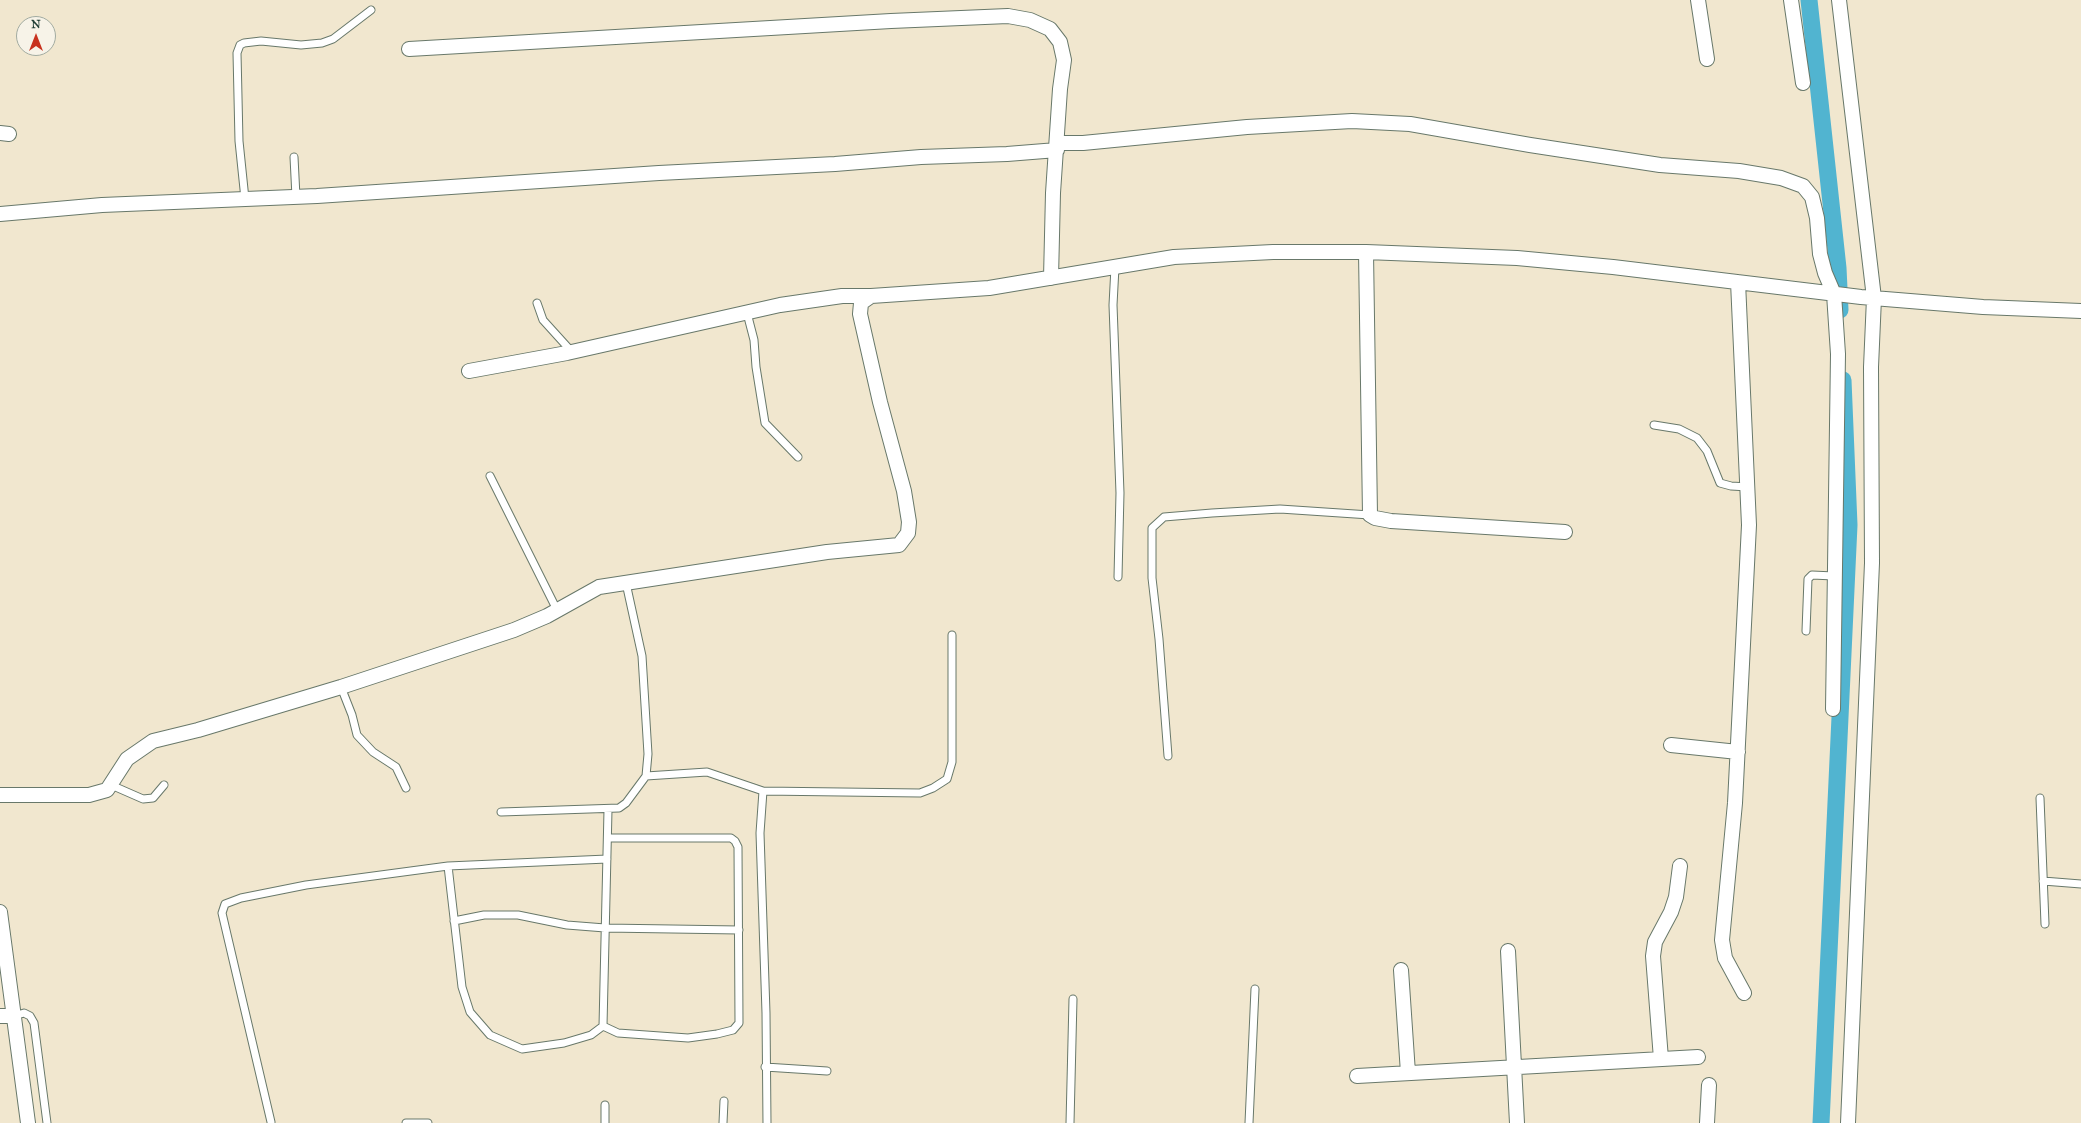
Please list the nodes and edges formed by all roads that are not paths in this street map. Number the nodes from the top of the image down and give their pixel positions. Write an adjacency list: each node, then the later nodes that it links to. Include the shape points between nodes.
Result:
1 (1698, 0): 6 (street)
2 (1791, 0): 7 (street)
3 (1839, 0): 19 (street)
4 (371, 10): 11 (lane, via 334,39 322,43 301,45 261,41 240,46 237,53 239,140)
5 (409, 49): 8 (street, via 1008,16 1030,20 1050,29 1060,42 1064,60)
6 (1707, 59)
7 (1803, 83)
8 (1057, 146): 10 (street, via 1007,154 921,157); 15 (street, via 1051,232); 17 (street, via 1247,127 1352,120 1410,124 1652,164 1781,178 1803,186 1812,197 1817,218 1820,254 1825,274)
9 (294, 157): 10 (lane)
10 (296, 197): 11 (street)
11 (245, 199): 12 (street, via 102,205)
12 (0, 214)
13 (1366, 252): 14 (street, via 1273,252 1174,257); 16 (street, via 1517,258); 29 (street)
14 (1115, 267): 15 (street); 32 (lane, via 1113,305 1120,493)
15 (1052, 278): 18 (street, via 989,288)
16 (1738, 282): 17 (street); 28 (street)
17 (1836, 294): 19 (street); 31 (street, via 1838,354)
18 (871, 296): 22 (street, via 842,296 780,305); 33 (street, via 862,303 860,314 904,491 909,522 908,534 899,545 826,552)
19 (1867, 297): 21 (street, via 1983,307); 91 (street, via 1871,367 1872,563)
20 (536, 303): 23 (lane, via 542,320)
21 (2081, 311)
22 (747, 313): 23 (street); 26 (lane, via 754,340 765,423)
23 (572, 352): 24 (street)
24 (469, 371)
25 (1654, 425): 28 (lane, via 1680,429 1697,438 1707,451 1720,483)
26 (798, 457)
27 (490, 476): 34 (lane)
28 (1748, 486): 40 (street, via 1746,615)
29 (1370, 514): 30 (street, via 1391,522); 41 (lane, via 1280,510 1212,513 1164,518 1152,528 1152,578)
30 (1565, 532)
31 (1834, 576): 35 (lane, via 1812,575 1808,579); 38 (street)
32 (1118, 577)
33 (626, 583): 34 (street, via 599,587); 42 (lane, via 642,656 648,754)
34 (557, 610): 37 (street, via 514,630)
35 (1806, 631)
36 (952, 635): 46 (lane, via 952,762 947,779 920,793)
37 (340, 687): 43 (street, via 153,741 126,759); 45 (lane, via 357,735 373,752 396,767)
38 (1833, 709)
39 (1671, 746): 40 (street)
40 (1738, 752): 65 (street, via 1722,940 1725,958)
41 (1168, 756)
42 (646, 776): 46 (lane, via 707,772); 49 (lane, via 626,803 619,808)
43 (111, 785): 44 (lane, via 143,799 153,798); 47 (street, via 107,790 89,795)
44 (164, 785)
45 (406, 788)
46 (763, 791): 71 (lane, via 760,833 766,1013)
47 (0, 795)
48 (2040, 798): 55 (lane)
49 (608, 810): 50 (lane); 51 (lane)
50 (501, 812)
51 (608, 838): 52 (lane); 61 (lane, via 731,838 738,847)
52 (607, 859): 53 (lane); 60 (lane)
53 (448, 866): 58 (lane); 79 (lane, via 306,884 225,904 222,913)
54 (1680, 866): 70 (street, via 1676,897 1655,942 1653,956)
55 (2043, 881): 56 (lane); 59 (lane)
56 (2081, 884)
57 (0, 912): 67 (street)
58 (454, 921): 60 (lane, via 484,915 518,915 567,925); 68 (lane, via 462,987 470,1012 490,1035 522,1049 564,1043 591,1035)
59 (2045, 924)
60 (605, 928): 61 (lane); 68 (lane)
61 (739, 930): 68 (lane, via 739,1023 733,1030 688,1038 618,1033)
62 (1508, 951): 72 (street)
63 (1401, 970): 74 (street)
64 (1255, 990): 88 (lane)
65 (1744, 993)
66 (1073, 999): 87 (lane)
67 (7, 1016): 80 (street); 81 (lane, via 24,1013 30,1016 34,1023)
68 (603, 1026)
69 (1698, 1057): 70 (street)
70 (1661, 1059): 72 (street)
71 (765, 1067): 73 (lane); 86 (lane)
72 (1514, 1068): 74 (street); 89 (street)
73 (826, 1071)
74 (1408, 1073): 75 (street)
75 (1357, 1076)
76 (1710, 1085): 90 (street)
77 (724, 1101): 85 (lane)
78 (605, 1105): 84 (lane)
79 (271, 1122)
80 (28, 1123)
81 (47, 1123)
82 (406, 1123): 83 (lane)
83 (428, 1123)
84 (605, 1123)
85 (723, 1123)
86 (767, 1123)
87 (1070, 1123)
88 (1249, 1123)
89 (1517, 1123)
90 (1707, 1123)
91 (1848, 1123)

